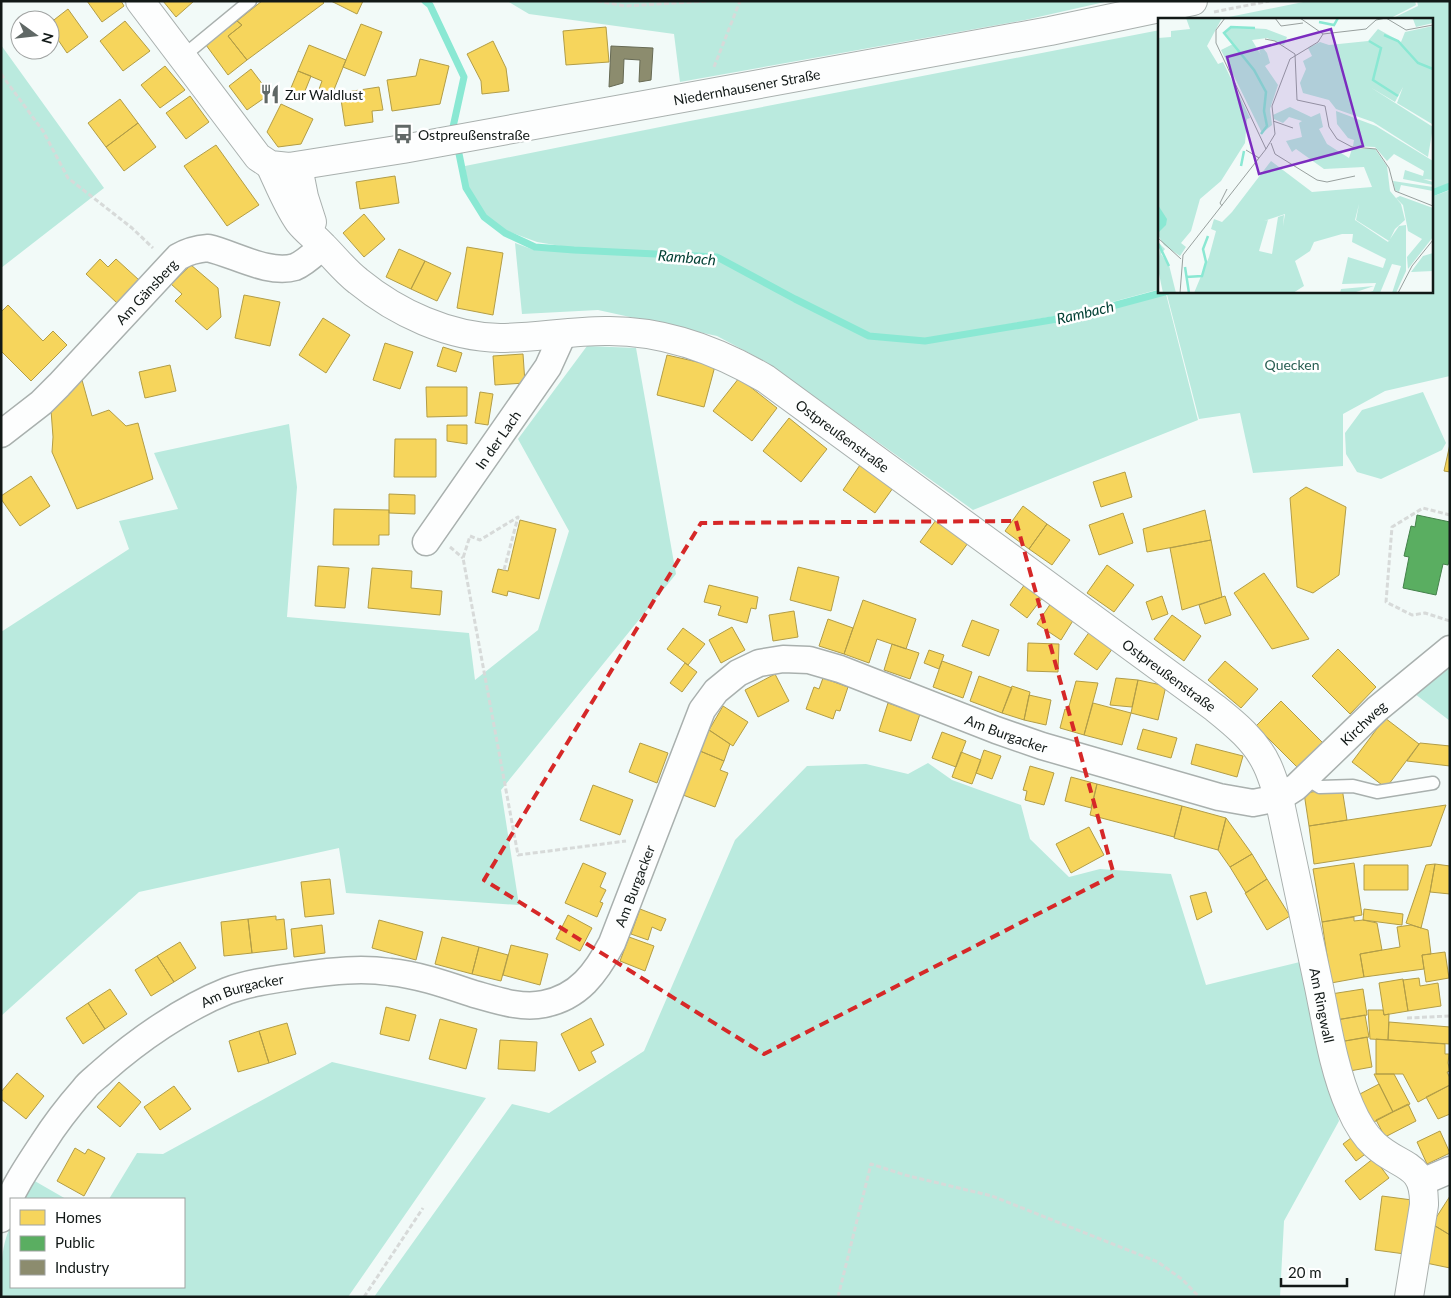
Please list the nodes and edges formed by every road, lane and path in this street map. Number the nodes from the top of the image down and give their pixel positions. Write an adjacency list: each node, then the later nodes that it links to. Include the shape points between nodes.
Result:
1 (140, 1): 8 (street, Ostpreußenstraße)
2 (250, 1): 8 (lane)
3 (597, 1): 4 (path, via 625,6)
4 (708, 1)
5 (740, 1): 10 (path)
6 (1267, 1): 7 (path)
7 (1200, 7): 10 (street, Niedernhausener Straße)
8 (182, 57): 11 (street, Ostpreußenstraße, via 258,157)
9 (1, 74): 14 (path, via 43,131 68,178 132,228)
10 (702, 95): 12 (street, Niedernhausener Straße)
11 (270, 165): 12 (street); 13 (street, Ostpreußenstraße, via 293,213)
12 (298, 167): 13 (street, Ostpreußenstraße, via 311,220)
13 (323, 246): 14 (street, Am Gänsberg, via 296,266 283,269 270,268 208,248 187,252); 15 (street, Ostpreußenstraße, via 374,294 413,316 476,335 500,338)
14 (171, 265): 16 (street, Am Gänsberg, via 60,385)
15 (563, 334): 18 (street, In der Lach, via 548,366); 24 (street, Ostpreußenstraße, via 606,331 662,336 718,353 766,379 1215,708 1260,751)
16 (1, 434)
17 (1450, 515): 20 (path, via 1423,508 1392,527 1386,602 1412,615 1425,613)
18 (426, 542)
19 (504, 570): 25 (path, via 518,517 480,540 470,536 464,558 518,855)
20 (1450, 621)
21 (1450, 649): 22 (street, Kirchweg, via 1377,709)
22 (1310, 776): 23 (lane, via 1320,787 1352,786 1377,792); 24 (street, Kirchweg)
23 (1433, 783)
24 (1279, 798): 25 (street, Am Burgacker, via 1253,803 1219,797 1042,746 840,668 809,660 783,659 738,673 706,704); 29 (street, Am Ringwall, via 1341,1083 1350,1106 1374,1145 1413,1170)
25 (651, 838): 30 (street, Am Burgacker, via 612,943 599,967 584,984 566,996 544,1004 524,1006 418,977 362,968 262,981 227,991 162,1027 119,1057 85,1088 22,1173)
26 (1450, 1016): 27 (path)
27 (1407, 1018)
28 (1450, 1170): 29 (street)
29 (1422, 1182): 37 (street, via 1424,1205)
30 (11, 1198)
31 (10, 1199): 33 (street, Am Burgacker)
32 (423, 1208): 34 (path)
33 (1, 1219)
34 (364, 1297)
35 (838, 1297): 36 (path, via 871,1164 992,1196 1158,1262 1183,1280)
36 (1199, 1297)
37 (1409, 1297)

